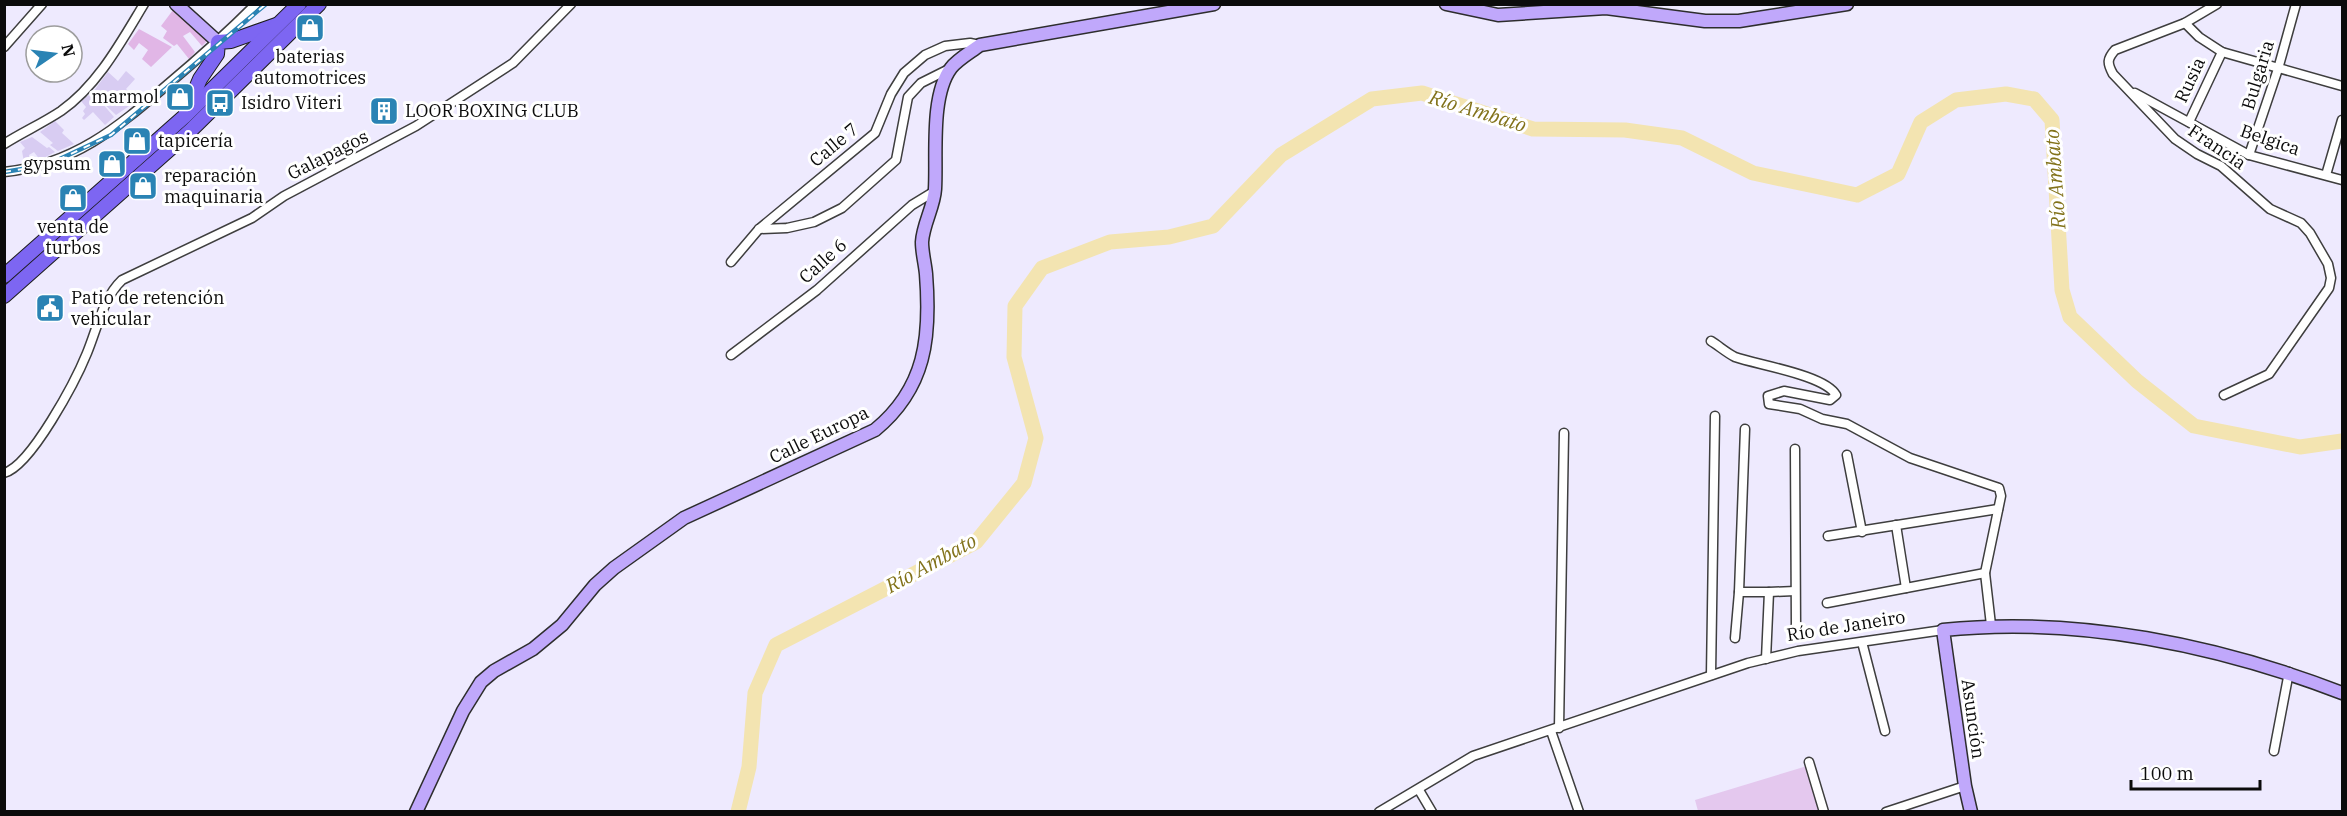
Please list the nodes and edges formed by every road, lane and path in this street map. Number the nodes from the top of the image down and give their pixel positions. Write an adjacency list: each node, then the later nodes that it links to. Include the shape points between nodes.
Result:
1 (42, 4): 17 (street)
2 (144, 4): 26 (street, via 111,57 77,98)
3 (176, 4): 15 (street)
4 (255, 4): 15 (street)
5 (299, 4): 14 (main road)
6 (319, 4): 35 (main road, via 190,131)
7 (570, 4): 44 (street, Galapagos, via 513,63 416,126 284,196 252,218 122,280 110,291 84,359 50,424 30,452)
8 (1214, 4): 16 (street)
9 (1446, 4): 10 (street, via 1498,15 1606,8 1705,21 1739,21)
10 (1847, 4)
11 (2217, 4): 13 (street, Francia)
12 (2296, 4): 20 (street, Bulgaria)
13 (2185, 23): 18 (street); 22 (street, Francia, via 2115,50 2108,64)
14 (281, 24): 15 (main road); 23 (main road)
15 (218, 42): 23 (main road, via 217,54 200,79); 28 (street, via 115,130 92,144 49,163)
16 (980, 45): 19 (street); 32 (street, Calle 7, via 945,46 925,55 904,73 875,133)
17 (4, 47)
18 (2222, 52): 20 (street); 25 (street, Rusia)
19 (951, 68): 31 (street, Calle Europa, via 941,94 937,121); 32 (street, via 927,79 908,97 896,160 842,208 814,222)
20 (2278, 69): 21 (street); 27 (street, Bulgaria)
21 (2343, 86)
22 (2127, 89): 25 (street, Belgica); 38 (street, Francia, via 2175,140 2222,166 2270,209 2301,223 2328,264 2330,288 2269,374)
23 (184, 116): 34 (main road)
24 (2343, 120): 29 (street)
25 (2189, 122): 27 (street, Belgica)
26 (4, 144)
27 (2249, 155): 29 (street, Belgica)
28 (4, 171)
29 (2326, 175): 30 (street, Belgica)
30 (2343, 180)
31 (935, 191): 37 (street, Calle 6, via 912,205 818,290); 70 (street, Calle Europa, via 922,240 927,334 919,374 896,412 875,430 684,518 614,568 562,625 481,682 463,711)
32 (759, 229): 33 (street, Calle 7)
33 (731, 262)
34 (4, 276)
35 (4, 296)
36 (1711, 341): 45 (street, via 1734,356 1791,370 1830,388 1836,395 1830,400 1784,391 1768,396 1769,404 1847,424 1910,458 1999,488)
37 (731, 355)
38 (2224, 395)
39 (1715, 416): 62 (street)
40 (1745, 429): 52 (street)
41 (1564, 433): 64 (street)
42 (1795, 449): 51 (street)
43 (1847, 455): 47 (street)
44 (6, 473)
45 (1998, 509): 46 (street); 49 (street)
46 (1896, 525): 47 (street); 50 (street)
47 (1862, 532): 48 (street)
48 (1828, 536)
49 (1985, 573): 50 (street); 55 (street)
50 (1906, 588): 54 (street)
51 (1795, 591): 53 (street); 56 (street)
52 (1739, 592): 53 (street); 58 (street)
53 (1769, 592): 60 (street)
54 (1827, 603)
55 (1991, 625): 57 (street, Río de Janeiro); 61 (street, Río de Janeiro, via 2150,639)
56 (1796, 627)
57 (1943, 630): 59 (street, Río de Janeiro); 68 (street, Asunción)
58 (1735, 638)
59 (1862, 642): 60 (street, Río de Janeiro); 65 (street)
60 (1767, 658): 62 (street, Río de Janeiro)
61 (2289, 672): 63 (street, Río de Janeiro); 66 (street)
62 (1711, 675): 64 (street, Río de Janeiro)
63 (2343, 693)
64 (1555, 730): 69 (street, Río de Janeiro, via 1473,756); 73 (street)
65 (1885, 731)
66 (2274, 751)
67 (1809, 762): 74 (street)
68 (1965, 786): 75 (street); 76 (street, Asunción)
69 (1419, 790): 71 (street, Río de Janeiro); 72 (street)
70 (416, 812)
71 (1379, 812)
72 (1432, 812)
73 (1579, 812)
74 (1824, 812)
75 (1886, 812)
76 (1971, 812)

